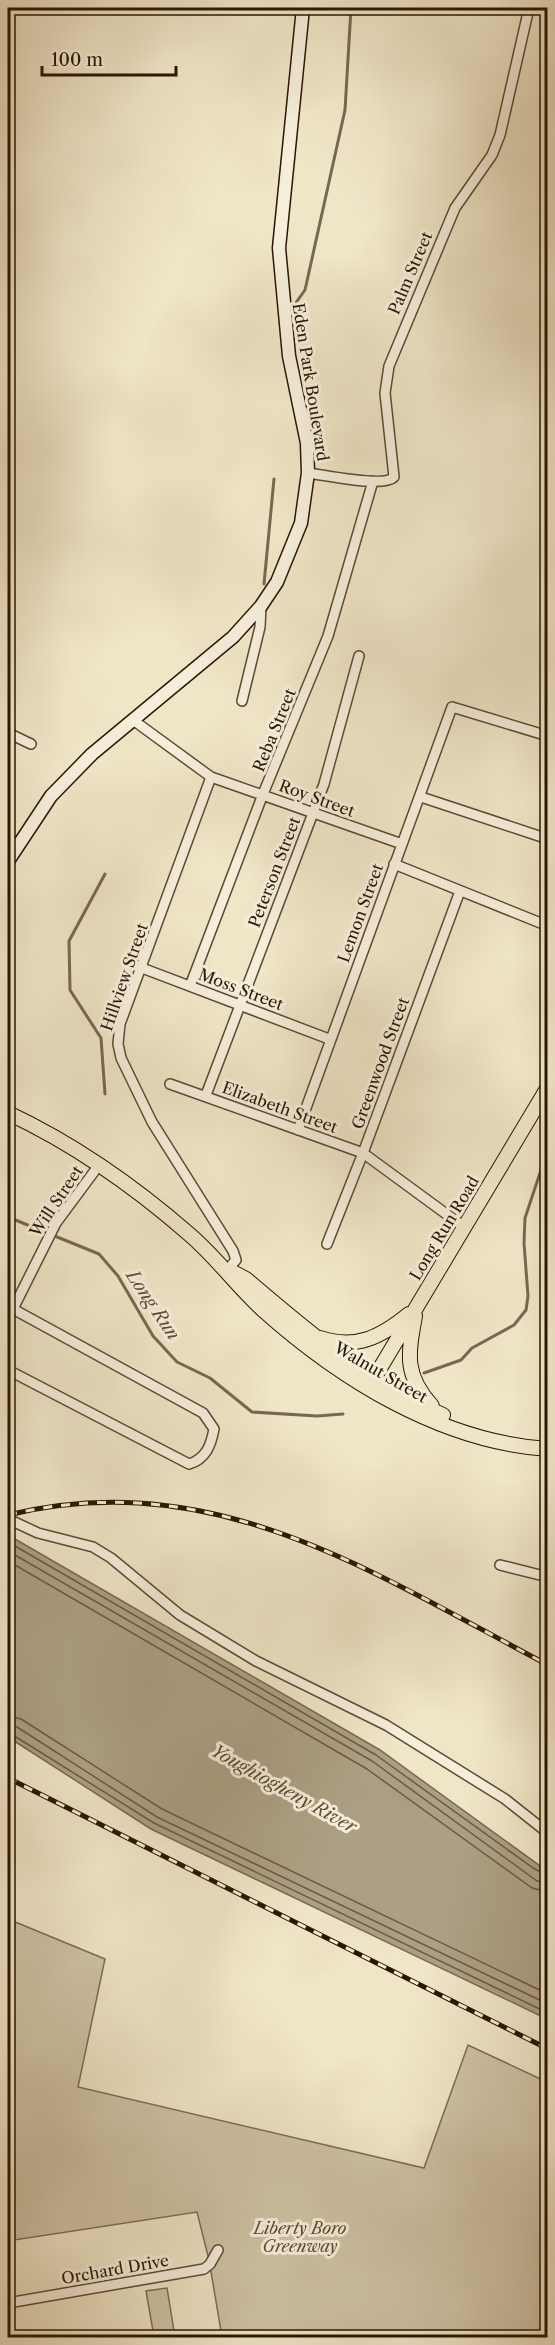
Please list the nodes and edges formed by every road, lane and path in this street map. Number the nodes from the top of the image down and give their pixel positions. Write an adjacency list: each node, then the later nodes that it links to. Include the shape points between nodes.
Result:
1 (303, 8): 3 (main road, Eden Park Boulevard, via 279,248 289,356 307,443)
2 (529, 8): 4 (street, Palm Street, via 500,135 492,155 454,208 394,348 385,393 395,473 388,481)
3 (308, 473): 4 (street); 5 (main road, Eden Park Boulevard, via 301,523 277,582)
4 (373, 481): 13 (street, Reba Street, via 328,636)
5 (261, 606): 7 (street, via 260,627); 8 (main road, Eden Park Boulevard, via 234,637)
6 (359, 656): 15 (street, Peterson Street)
7 (242, 701)
8 (133, 720): 12 (street, Roy Street); 18 (main road, Eden Park Boulevard, via 51,796)
9 (8, 733): 11 (street)
10 (548, 736): 14 (street, Lemon Street, via 452,707)
11 (31, 744)
12 (211, 777): 13 (street, Roy Street); 22 (street, Hillview Street)
13 (263, 794): 15 (street, Roy Street); 23 (street, Reba Street)
14 (421, 797): 16 (street); 17 (street, Lemon Street)
15 (313, 813): 17 (street, Roy Street); 24 (street, Peterson Street)
16 (548, 839)
17 (402, 844): 19 (street, Lemon Street)
18 (8, 861)
19 (394, 864): 20 (street); 25 (street, Lemon Street)
20 (460, 891): 21 (street); 31 (street, Greenwood Street)
21 (548, 926)
22 (142, 968): 23 (street, Moss Street); 35 (street, Hillview Street, via 118,1034 121,1058 152,1122 233,1251 236,1260)
23 (190, 986): 24 (street, Moss Street)
24 (239, 1005): 25 (street, Moss Street); 28 (street, Peterson Street)
25 (329, 1039): 30 (street, Lemon Street)
26 (170, 1084): 28 (street, Elizabeth Street)
27 (548, 1087): 33 (main road, Long Run Road)
28 (206, 1095): 30 (street, Elizabeth Street)
29 (8, 1113): 32 (main road, Walnut Street)
30 (297, 1130): 31 (street, Elizabeth Street)
31 (363, 1153): 33 (street, Elizabeth Street); 34 (street, Greenwood Street)
32 (99, 1165): 35 (main road, Walnut Street, via 164,1213); 37 (street, Will Street, via 56,1223)
33 (464, 1227): 36 (main road, Long Run Road)
34 (327, 1244)
35 (227, 1269): 39 (main road, Walnut Street, via 246,1279); 41 (main road, Walnut Street, via 239,1286 291,1333 328,1361)
36 (417, 1307): 39 (main road, via 375,1339 356,1344 334,1343); 41 (main road, Long Run Road); 42 (main road, via 408,1360 419,1392)
37 (13, 1309): 38 (street, Will Street); 40 (street, via 203,1413 214,1429 212,1442 202,1458 189,1464)
38 (8, 1319)
39 (313, 1336): 41 (main road, Walnut Street)
40 (8, 1370)
41 (372, 1383): 42 (main road, Walnut Street); 43 (main road, Walnut Street, via 416,1413 462,1431 518,1447)
42 (438, 1412): 43 (main road, Walnut Street)
43 (548, 1448)
44 (8, 1519): 47 (street, via 38,1533 93,1547 180,1615 256,1661 386,1725 505,1799)
45 (500, 1565): 46 (street)
46 (548, 1577)
47 (548, 1833)
48 (218, 2250): 49 (street, Orchard Drive, via 204,2269)
49 (8, 2302)

